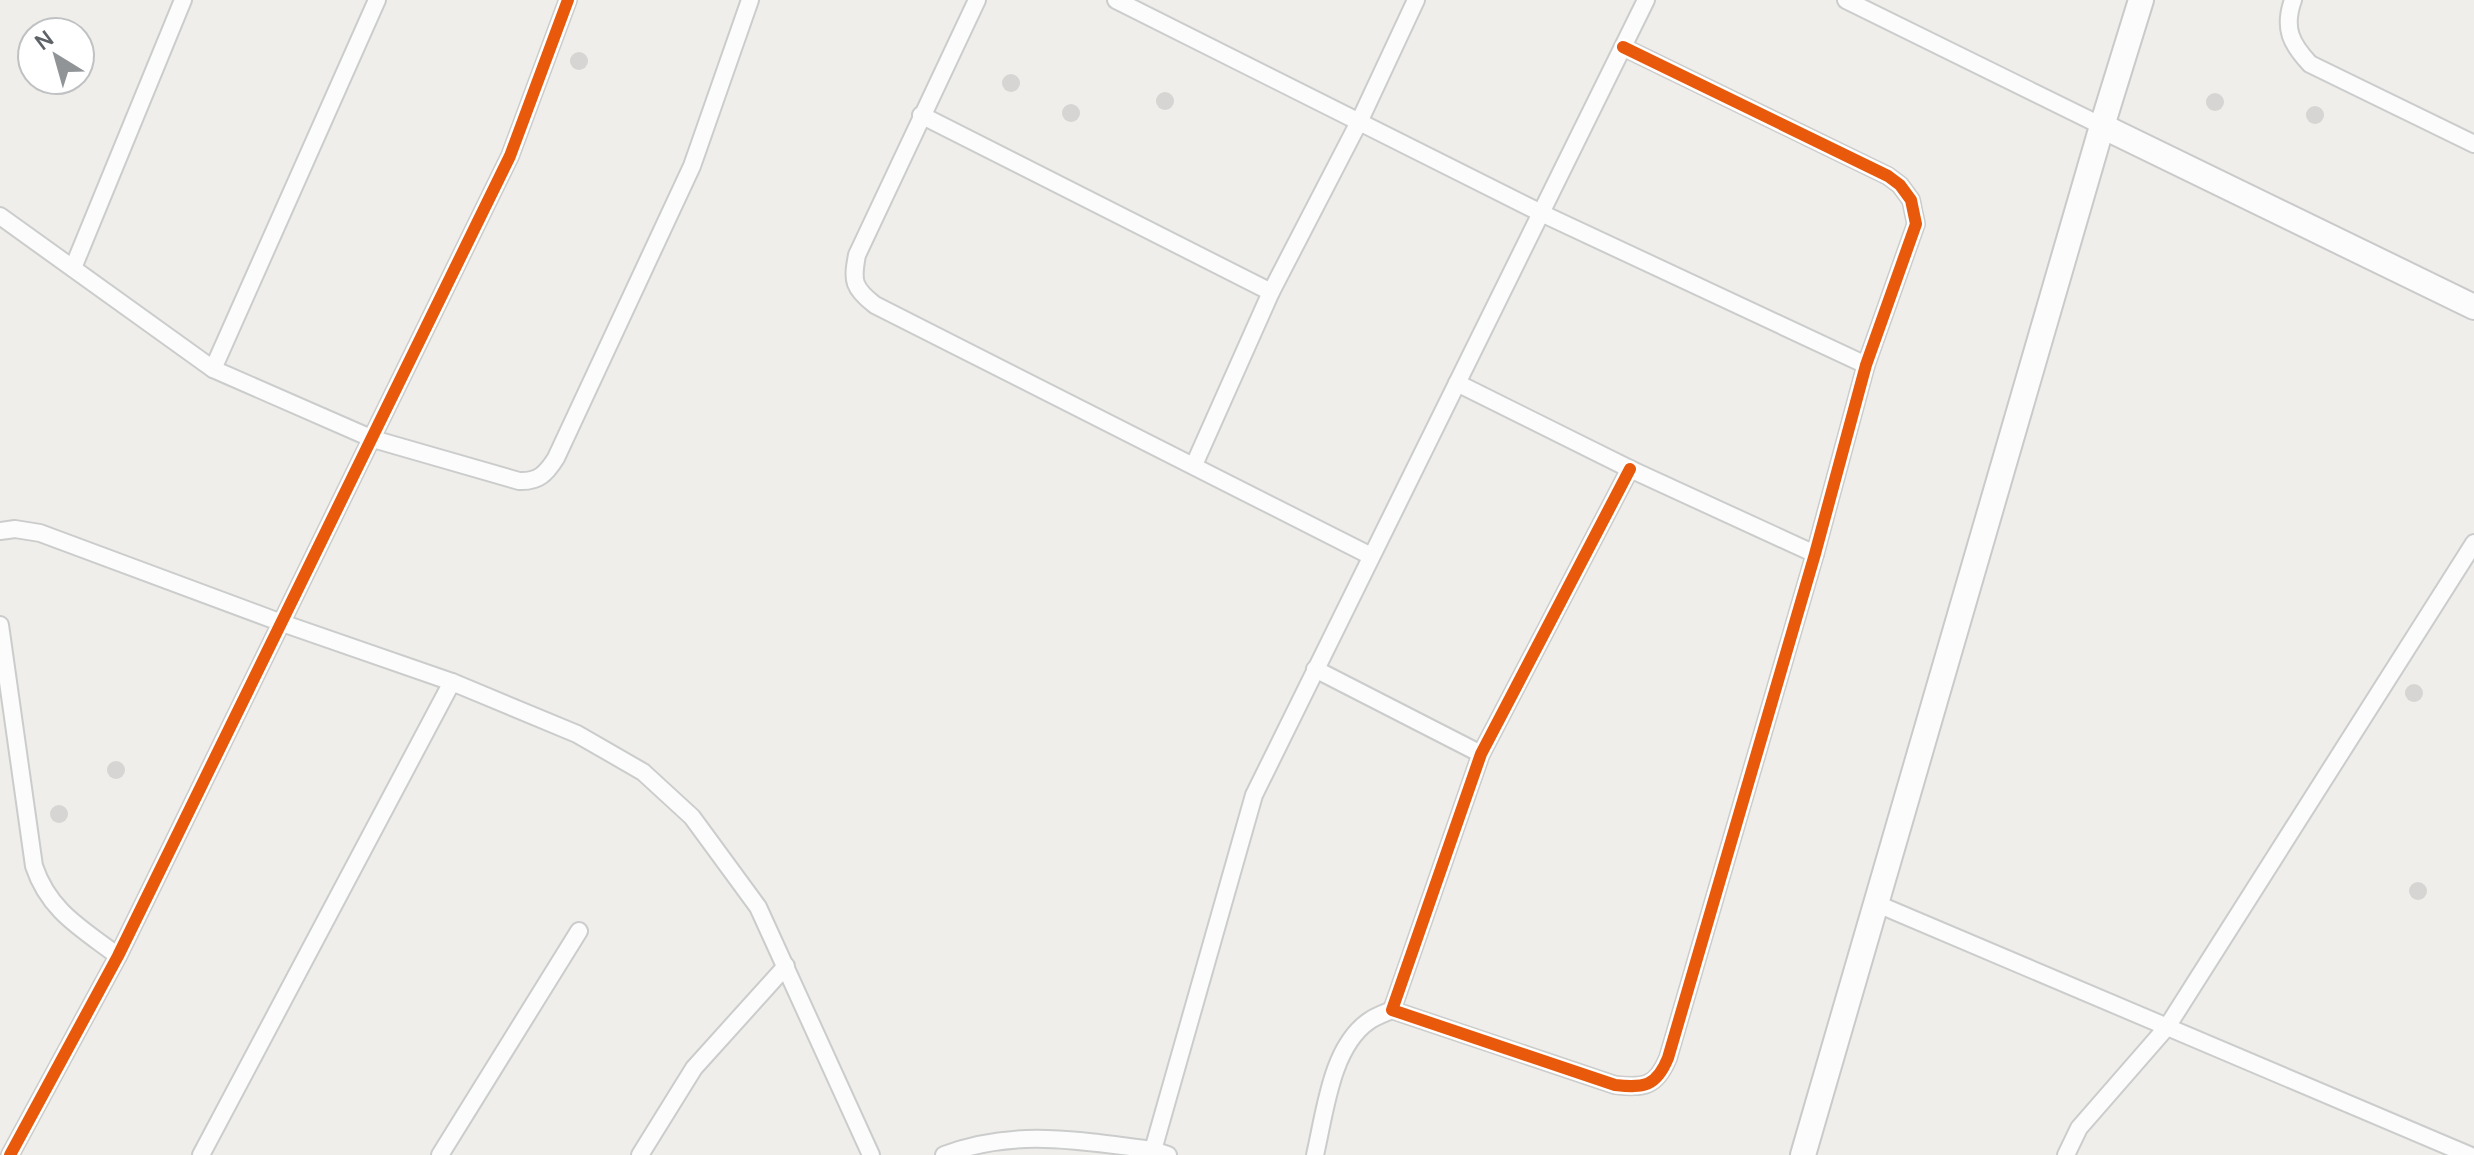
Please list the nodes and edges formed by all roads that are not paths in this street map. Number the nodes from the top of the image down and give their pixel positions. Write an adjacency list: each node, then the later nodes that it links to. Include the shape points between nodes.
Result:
1 (183, 0): 19 (street)
2 (377, 0): 23 (street)
3 (568, 0): 25 (street, via 510,156)
4 (750, 0): 25 (street, via 692,166 548,470 531,481 519,481)
5 (977, 0): 13 (street)
6 (1116, 0): 14 (street)
7 (1416, 0): 14 (street)
8 (1646, 0): 12 (street)
9 (1846, 0): 15 (street)
10 (2141, 0): 15 (street)
11 (2293, 0): 16 (street, via 2289,32 2310,64)
12 (1623, 47): 17 (street); 22 (street, via 1900,185 1911,200 1916,224)
13 (921, 115): 20 (street); 26 (street, via 857,255 856,286 875,305)
14 (1360, 120): 17 (street); 20 (street)
15 (2102, 126): 21 (street); 37 (street)
16 (2474, 144)
17 (1541, 213): 22 (street); 24 (street)
18 (0, 216): 19 (street)
19 (73, 268): 23 (street)
20 (1271, 292): 26 (street)
21 (2474, 307)
22 (1866, 365): 30 (street)
23 (213, 369): 25 (street)
24 (1457, 383): 27 (street); 31 (street)
25 (373, 439): 32 (street)
26 (1194, 465): 31 (street)
27 (1630, 469): 30 (street); 36 (street)
28 (0, 531): 32 (street, via 40,533)
29 (2474, 543): 42 (street)
30 (1815, 554): 41 (street, via 1668,1058 1654,1081 1638,1088 1615,1085)
31 (1371, 556): 34 (street)
32 (282, 623): 35 (street); 39 (street)
33 (0, 625): 39 (street, via 34,866 62,914)
34 (1315, 669): 36 (street); 43 (street, via 1242,830)
35 (452, 682): 40 (street, via 577,734 661,786 692,817 758,907); 45 (street)
36 (1481, 754): 41 (street)
37 (1875, 903): 42 (street); 51 (street)
38 (579, 931): 46 (street)
39 (118, 956): 44 (street)
40 (786, 966): 47 (street, via 694,1068); 48 (street)
41 (1392, 1010): 50 (street, via 1369,1021 1340,1055)
42 (2167, 1027): 52 (street, via 2079,1128); 53 (street)
43 (1160, 1152): 49 (street, via 1048,1137 989,1141)
44 (10, 1155)
45 (201, 1155)
46 (440, 1155)
47 (640, 1155)
48 (871, 1155)
49 (944, 1155)
50 (1315, 1155)
51 (1803, 1155)
52 (2066, 1155)
53 (2469, 1155)

